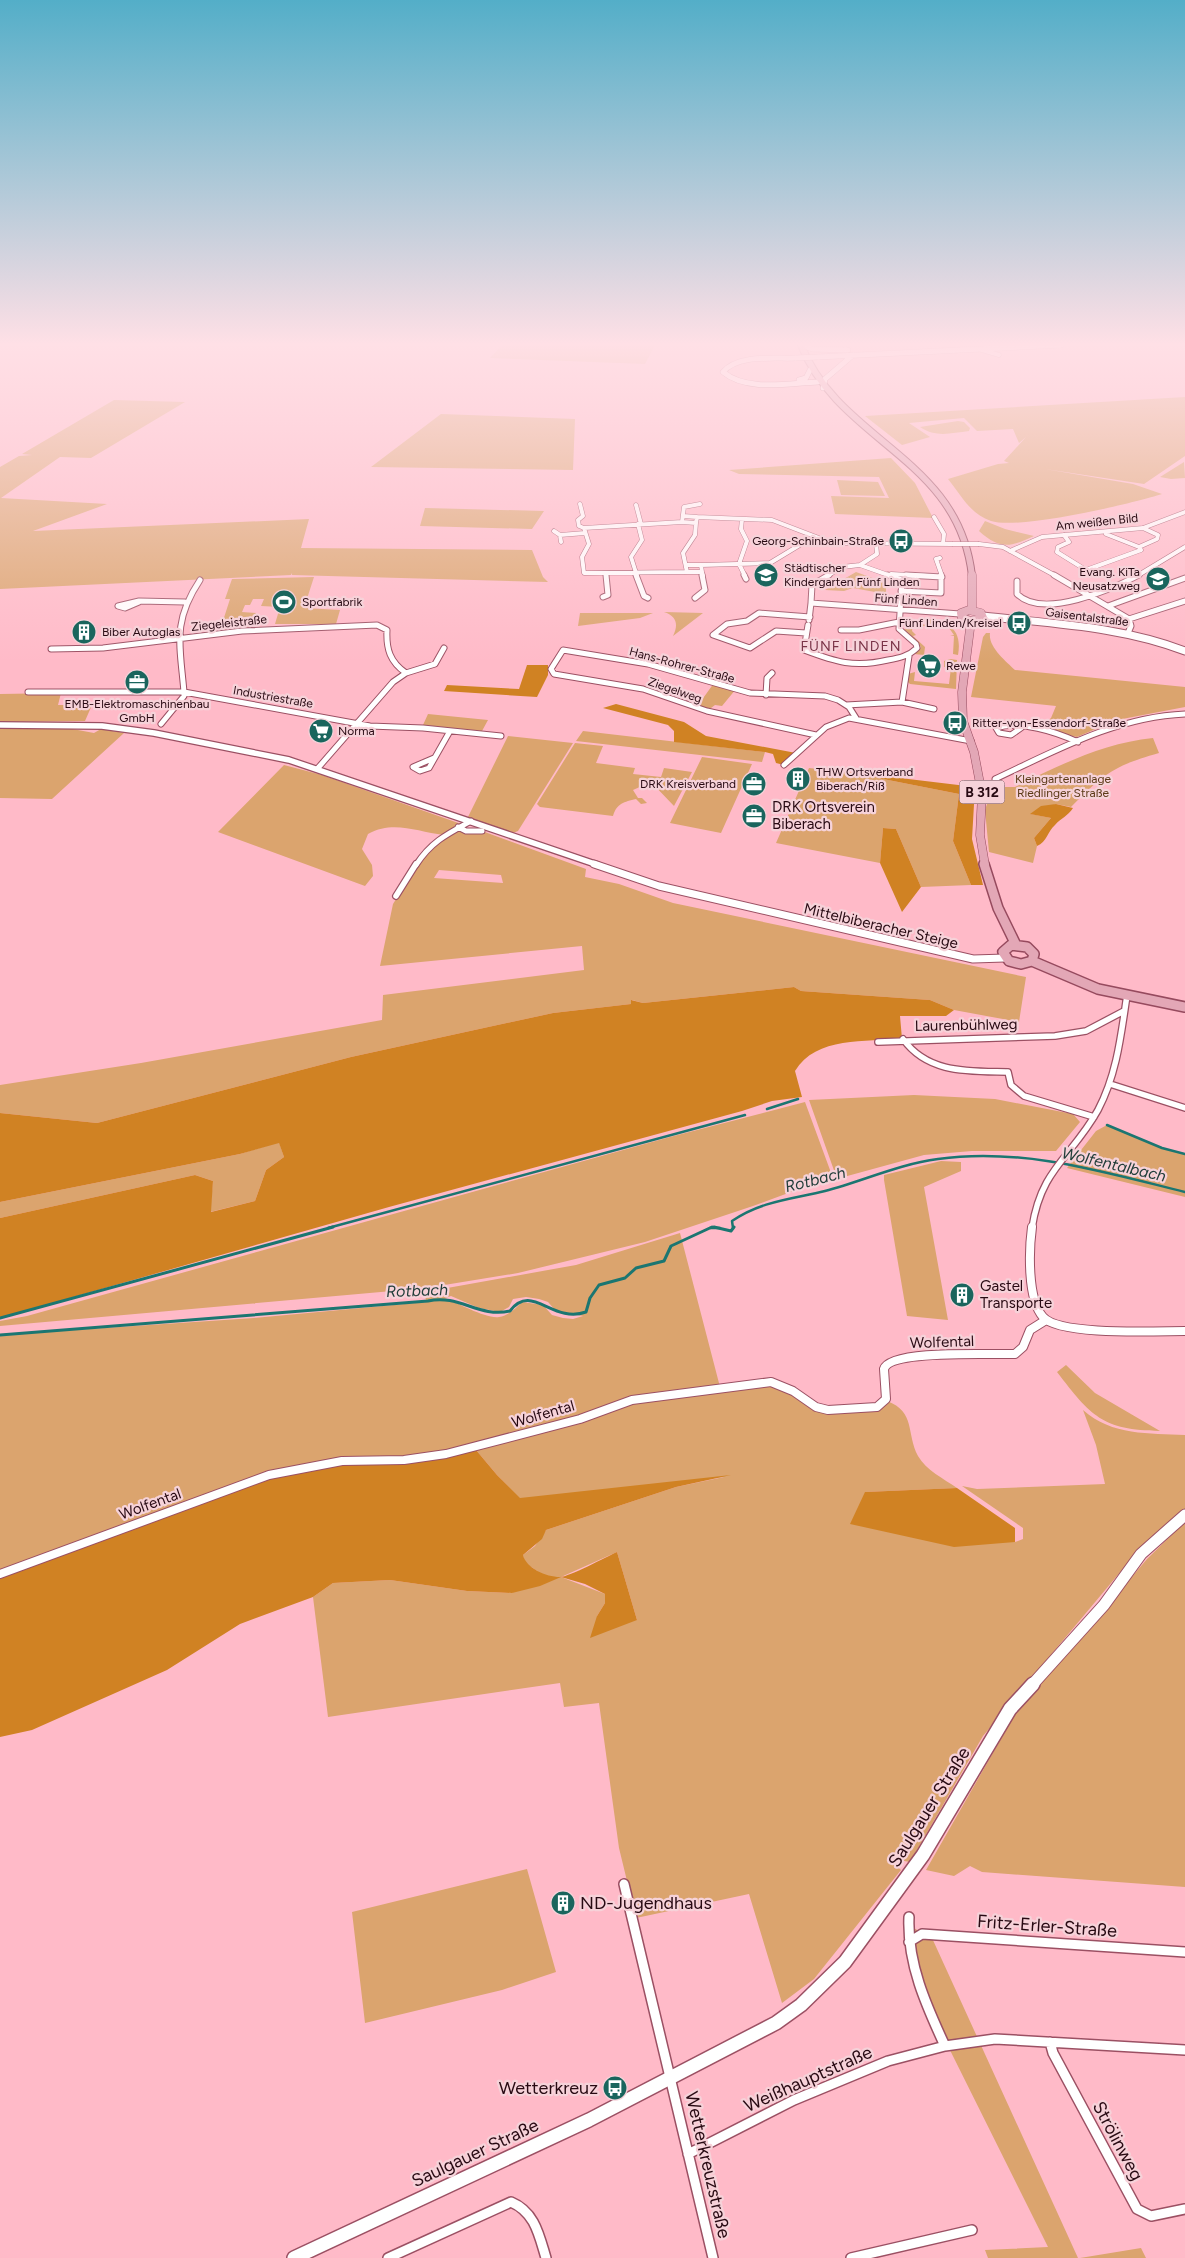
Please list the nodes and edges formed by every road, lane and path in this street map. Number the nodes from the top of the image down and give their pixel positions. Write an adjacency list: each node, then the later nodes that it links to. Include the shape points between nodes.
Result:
1 (894, 450): 52 (main road, via 917,469 950,509 965,539 972,565)
2 (580, 504): 14 (street, via 583,516 578,520 579,526)
3 (700, 504): 6 (street, via 684,507)
4 (636, 505): 12 (street)
5 (1185, 512): 13 (street, Am weißen Bild)
6 (683, 516): 7 (street); 10 (street)
7 (697, 517): 9 (street); 11 (street)
8 (934, 517): 22 (street, via 944,534)
9 (742, 519): 20 (street, via 772,520); 27 (street, via 741,529 747,541)
10 (682, 522): 11 (street); 12 (street)
11 (696, 523): 28 (street, via 695,535 683,553)
12 (639, 524): 14 (street); 34 (street, via 642,540 631,557)
13 (1142, 528): 16 (street, Am weißen Bild); 23 (street, via 1158,535 1157,539)
14 (585, 530): 17 (street); 33 (street, via 589,544 582,557 582,572)
15 (554, 531): 17 (street)
16 (1104, 533): 18 (street, Am weißen Bild); 23 (street)
17 (560, 535): 19 (street)
18 (1064, 535): 23 (street, via 1069,542 1058,547 1057,552 1086,570 1131,555 1141,550); 25 (street, Am weißen Bild, via 1034,539)
19 (562, 542)
20 (832, 543): 21 (street); 27 (street, via 803,544 770,563)
21 (876, 543): 22 (street); 30 (street, via 877,554)
22 (943, 544): 25 (street, bridge, via 979,544)
23 (1139, 547)
24 (1185, 547): 42 (street, via 1144,572)
25 (1010, 551): 42 (street)
26 (940, 558): 36 (street, via 936,559)
27 (739, 564): 29 (street); 39 (street)
28 (686, 565): 29 (street); 31 (street)
29 (701, 565): 32 (street)
30 (860, 565): 35 (street); 49 (street, via 842,567 812,585)
31 (687, 572): 32 (street); 34 (street)
32 (702, 572): 45 (street, via 705,590)
33 (606, 574): 34 (street); 43 (street, via 608,595)
34 (638, 574): 44 (street, via 644,596)
35 (902, 577): 36 (street); 41 (street)
36 (942, 577): 41 (street, via 941,593)
37 (1185, 578): 50 (street)
38 (200, 580): 48 (street)
39 (746, 580)
40 (1018, 581): 42 (street, via 1019,598 1028,601 1058,604)
41 (901, 591): 51 (street)
42 (1090, 595): 50 (street)
43 (603, 597)
44 (648, 598)
45 (695, 598)
46 (1185, 601): 55 (street)
47 (139, 602): 48 (street)
48 (185, 602): 62 (street, via 178,623)
49 (811, 603): 51 (street, Fünf Linden); 56 (street)
50 (1108, 606): 55 (street)
51 (900, 610): 53 (street, Fünf Linden); 58 (street)
52 (972, 610): 53 (main road); 54 (main road)
53 (960, 614): 57 (main road)
54 (983, 616): 57 (main road); 61 (main road, Gaisentalstraße)
55 (1129, 619): 61 (street)
56 (809, 621): 60 (street); 60 (street, via 759,613 747,621 727,624 713,635 750,648 776,631)
57 (971, 621): 85 (main road, B 312, via 962,692 962,716)
58 (899, 622): 59 (street); 67 (street, via 899,629 917,646)
59 (841, 630)
60 (806, 633): 67 (street, via 804,650 848,666 864,666)
61 (1128, 633): 66 (main road, Gaisentalstraße)
62 (179, 638): 64 (street, Ziegeleistraße, via 103,648); 68 (street, Ziegeleistraße, via 285,628 377,625 387,630 386,648 390,659); 71 (street)
63 (444, 648): 68 (street, via 435,664)
64 (50, 649)
65 (563, 650): 72 (street, Hans-Rohrer-Straße, via 648,664); 84 (street, Ziegelweg, via 551,669 554,674 643,689 707,712)
66 (1185, 651)
67 (909, 656): 73 (street)
68 (406, 673): 78 (street, via 393,682)
69 (772, 674): 72 (street, via 767,678)
70 (28, 692): 71 (street, Industriestraße)
71 (184, 692): 78 (street, Industriestraße); 79 (street)
72 (766, 695): 74 (street, Hans-Rohrer-Straße, via 796,693 828,697)
73 (902, 702): 74 (street); 75 (street)
74 (846, 705): 77 (street)
75 (934, 709)
76 (1185, 714): 86 (street, via 1123,723)
77 (856, 718): 84 (street, via 834,723); 85 (street)
78 (357, 723): 82 (street, Industriestraße); 89 (street)
79 (161, 724)
80 (0, 726): 89 (street, Mittelbiberacher Steige, via 60,724 128,729)
81 (1021, 728): 86 (street, via 1066,736)
82 (450, 731): 83 (street, Industriestraße); 87 (street)
83 (500, 736)
84 (816, 736): 88 (street)
85 (971, 741): 95 (main road, B 312, via 982,794 982,857 998,908)
86 (1078, 742): 90 (street, via 995,780)
87 (434, 758)
88 (784, 765)
89 (318, 768): 91 (street, Mittelbiberacher Steige)
90 (996, 787)
91 (471, 822): 92 (street); 96 (street, Mittelbiberacher Steige, via 642,881 973,960)
92 (458, 827): 93 (street); 94 (street, via 426,849)
93 (482, 832)
94 (396, 896)
95 (1016, 945): 96 (main road, via 1004,949); 97 (main road, B 312, via 1032,950)
96 (1005, 958): 97 (main road, B 312, via 1015,963)
97 (1032, 961): 98 (main road, B 312, via 1073,980)
98 (1127, 995): 99 (main road, B 312); 100 (street)
99 (1185, 1007)
100 (1124, 1011): 101 (street, Laurenbühlweg, via 1082,1033); 103 (street)
101 (902, 1039): 102 (street); 105 (street, Laurenbühlweg, via 923,1061 948,1067 1008,1072 1011,1085 1024,1096)
102 (878, 1042)
103 (1110, 1084): 104 (street); 105 (street)
104 (1185, 1108)
105 (1094, 1117): 106 (street, via 1044,1185 1034,1216 1030,1262 1033,1296)
106 (1046, 1320): 107 (street, via 1080,1329); 109 (street, Wolfental, via 1030,1330 1015,1354 891,1359 884,1374 886,1399 878,1406 828,1410 816,1407 793,1391 771,1382 632,1400 580,1419 446,1454 404,1460 342,1462 269,1475)
107 (1185, 1331)
108 (1185, 1515): 117 (main road, Saulgauer Straße, via 1141,1554 1104,1606 1010,1709 923,1855 845,1962 801,2005 776,2023)
109 (0, 1574)
110 (624, 1884): 117 (street)
111 (909, 1917): 112 (street)
112 (909, 1942): 113 (street, Fritz-Erler-Straße, via 922,1934); 115 (street, via 923,1996)
113 (1185, 1952)
114 (1050, 2042): 115 (street, Weißhauptstraße, via 995,2039); 116 (street, Weißhauptstraße); 119 (street, Strölinweg, via 1053,2054 1137,2209 1151,2216)
115 (945, 2046): 118 (street, Weißhauptstraße, via 888,2061 803,2096)
116 (1185, 2050)
117 (671, 2079): 118 (street, Wetterkreuzstraße); 121 (main road, Saulgauer Straße)
118 (688, 2154): 124 (street, Wetterkreuzstraße)
119 (1185, 2209)
120 (972, 2230): 125 (street)
121 (294, 2258)
122 (388, 2258): 123 (street, via 511,2202 529,2212)
123 (546, 2258)
124 (714, 2258)
125 (851, 2258)

